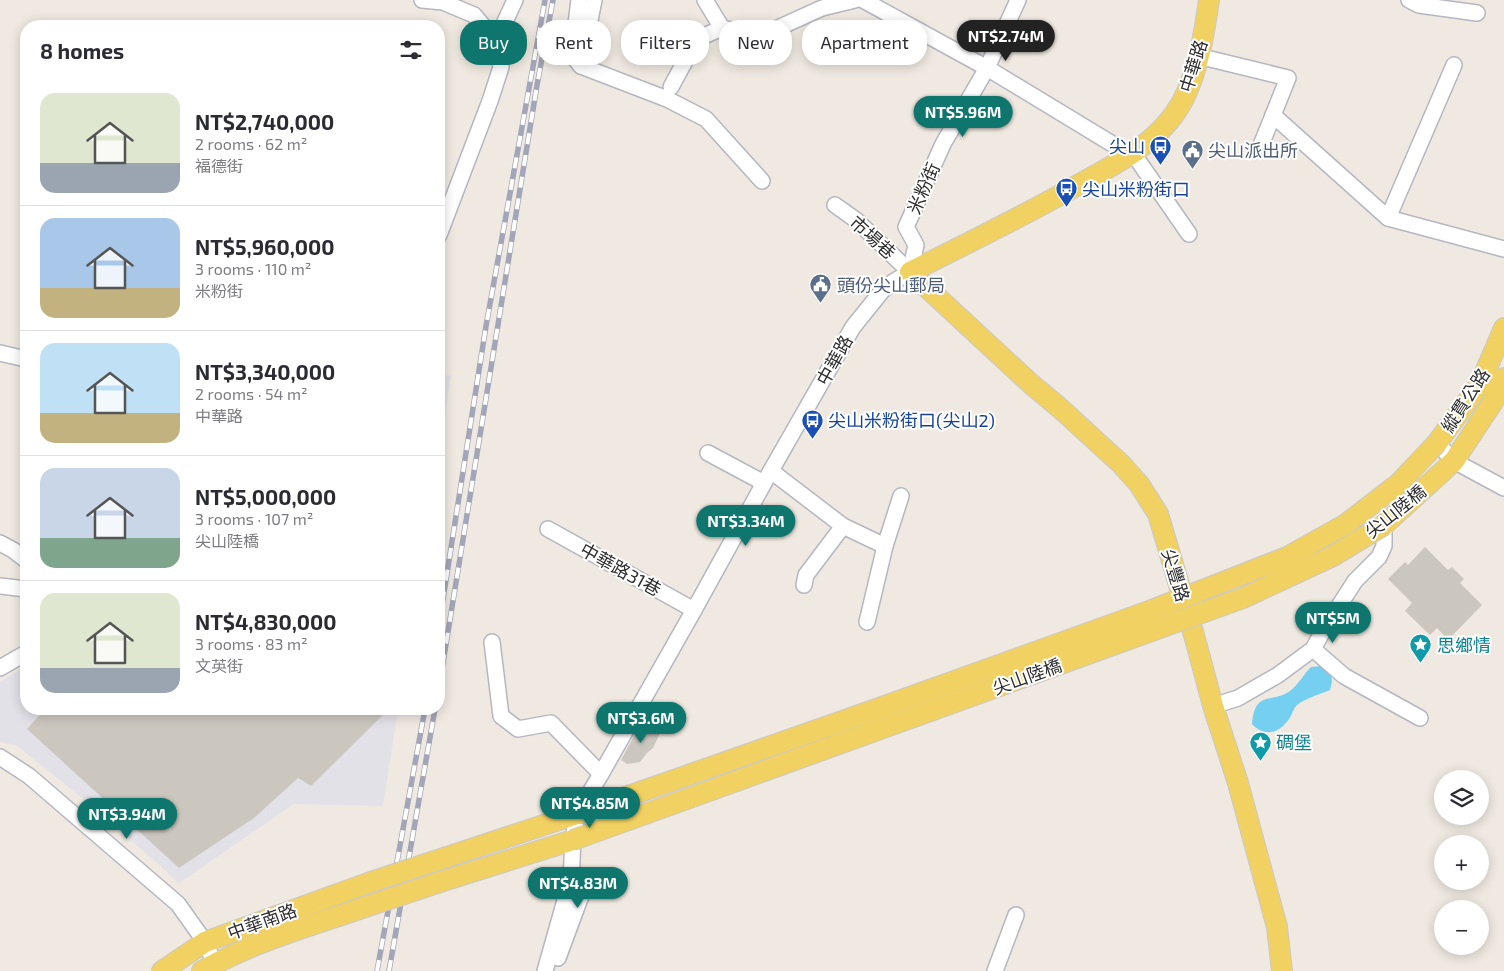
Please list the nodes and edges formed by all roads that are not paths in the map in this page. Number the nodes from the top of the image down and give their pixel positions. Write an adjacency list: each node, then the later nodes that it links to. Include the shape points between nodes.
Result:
1 (422, 0): 12 (street, via 442,2 474,15)
2 (515, 0): 13 (street)
3 (579, 0): 20 (street, via 572,55)
4 (594, 0): 20 (street)
5 (705, 0): 15 (street)
6 (854, 0): 14 (street, via 822,8)
7 (863, 0): 21 (street)
8 (1018, 0): 21 (street, 米粉街)
9 (1209, 0): 17 (main road, 中華路)
10 (1409, 0): 11 (street, via 1419,5)
11 (1477, 13)
12 (478, 20)
13 (506, 20)
14 (792, 22)
15 (719, 23)
16 (719, 29): 22 (street, via 697,39)
17 (1198, 56): 23 (street, via 1288,78); 25 (main road, 中華路, via 1194,76 1181,104 1160,132)
18 (501, 65): 29 (street)
19 (1454, 65): 28 (street)
20 (581, 66): 26 (street, via 666,99 706,119)
21 (987, 68): 25 (street); 32 (street, 米粉街, via 943,144 906,227 916,245)
22 (671, 86)
23 (1273, 115): 24 (street); 28 (street)
24 (1261, 145)
25 (1131, 156): 30 (street, via 1137,159); 32 (main road, 中華路)
26 (762, 180)
27 (835, 205): 32 (street, 市場巷, via 856,220)
28 (1388, 218): 31 (street)
29 (445, 219)
30 (1189, 234)
31 (1504, 249)
32 (910, 272): 40 (street, 中華路, via 882,291 853,327); 58 (main road, 尖豐路, via 1062,409 1139,484 1158,514)
33 (1504, 328): 37 (main road, 縱貫公路, via 1480,384)
34 (0, 353): 35 (street)
35 (20, 358)
36 (1504, 378): 39 (main road, 縱貫公路, via 1493,402)
37 (1437, 443): 39 (street); 62 (main road, 尖山陸橋, bridge, via 1398,484 1346,524 1287,557 1150,611 918,695)
38 (708, 453): 40 (street)
39 (1454, 461): 41 (street); 43 (main road, 尖山陸橋)
40 (768, 477): 44 (street); 52 (street, 中華路)
41 (1504, 488)
42 (901, 496): 47 (street)
43 (1384, 525): 55 (street, via 1384,546 1380,557 1355,581); 63 (main road, 尖山陸橋, bridge, via 1333,556 1243,598)
44 (843, 526): 47 (street); 49 (street, via 806,575)
45 (548, 529): 52 (street, 中華路31巷)
46 (0, 542): 48 (street)
47 (884, 546): 53 (street)
48 (20, 556)
49 (804, 585)
50 (0, 586): 51 (street)
51 (20, 588)
52 (694, 610): 61 (street, 中華路)
53 (867, 622)
54 (492, 642): 61 (street, via 501,716 518,729 551,723)
55 (1313, 650): 58 (street, via 1238,698); 59 (street, via 1344,676)
56 (20, 656): 57 (street)
57 (0, 668)
58 (1213, 706): 72 (main road, 尖豐路, via 1238,783 1277,927)
59 (1420, 718)
60 (0, 758): 66 (street, via 29,776 178,904)
61 (601, 774): 62 (street, 中華路)
62 (577, 814): 63 (street, 中華路); 66 (main road, 中華南路, bridge, via 368,883)
63 (573, 840): 67 (main road, 中華南路, bridge, via 365,907 265,942); 69 (street, 中華路, via 571,879)
64 (588, 877): 70 (street)
65 (1016, 916): 71 (street)
66 (205, 942): 67 (street); 68 (main road, 中華南路)
67 (208, 967)
68 (162, 971)
69 (545, 971)
70 (553, 971)
71 (995, 971)
72 (1282, 971)

